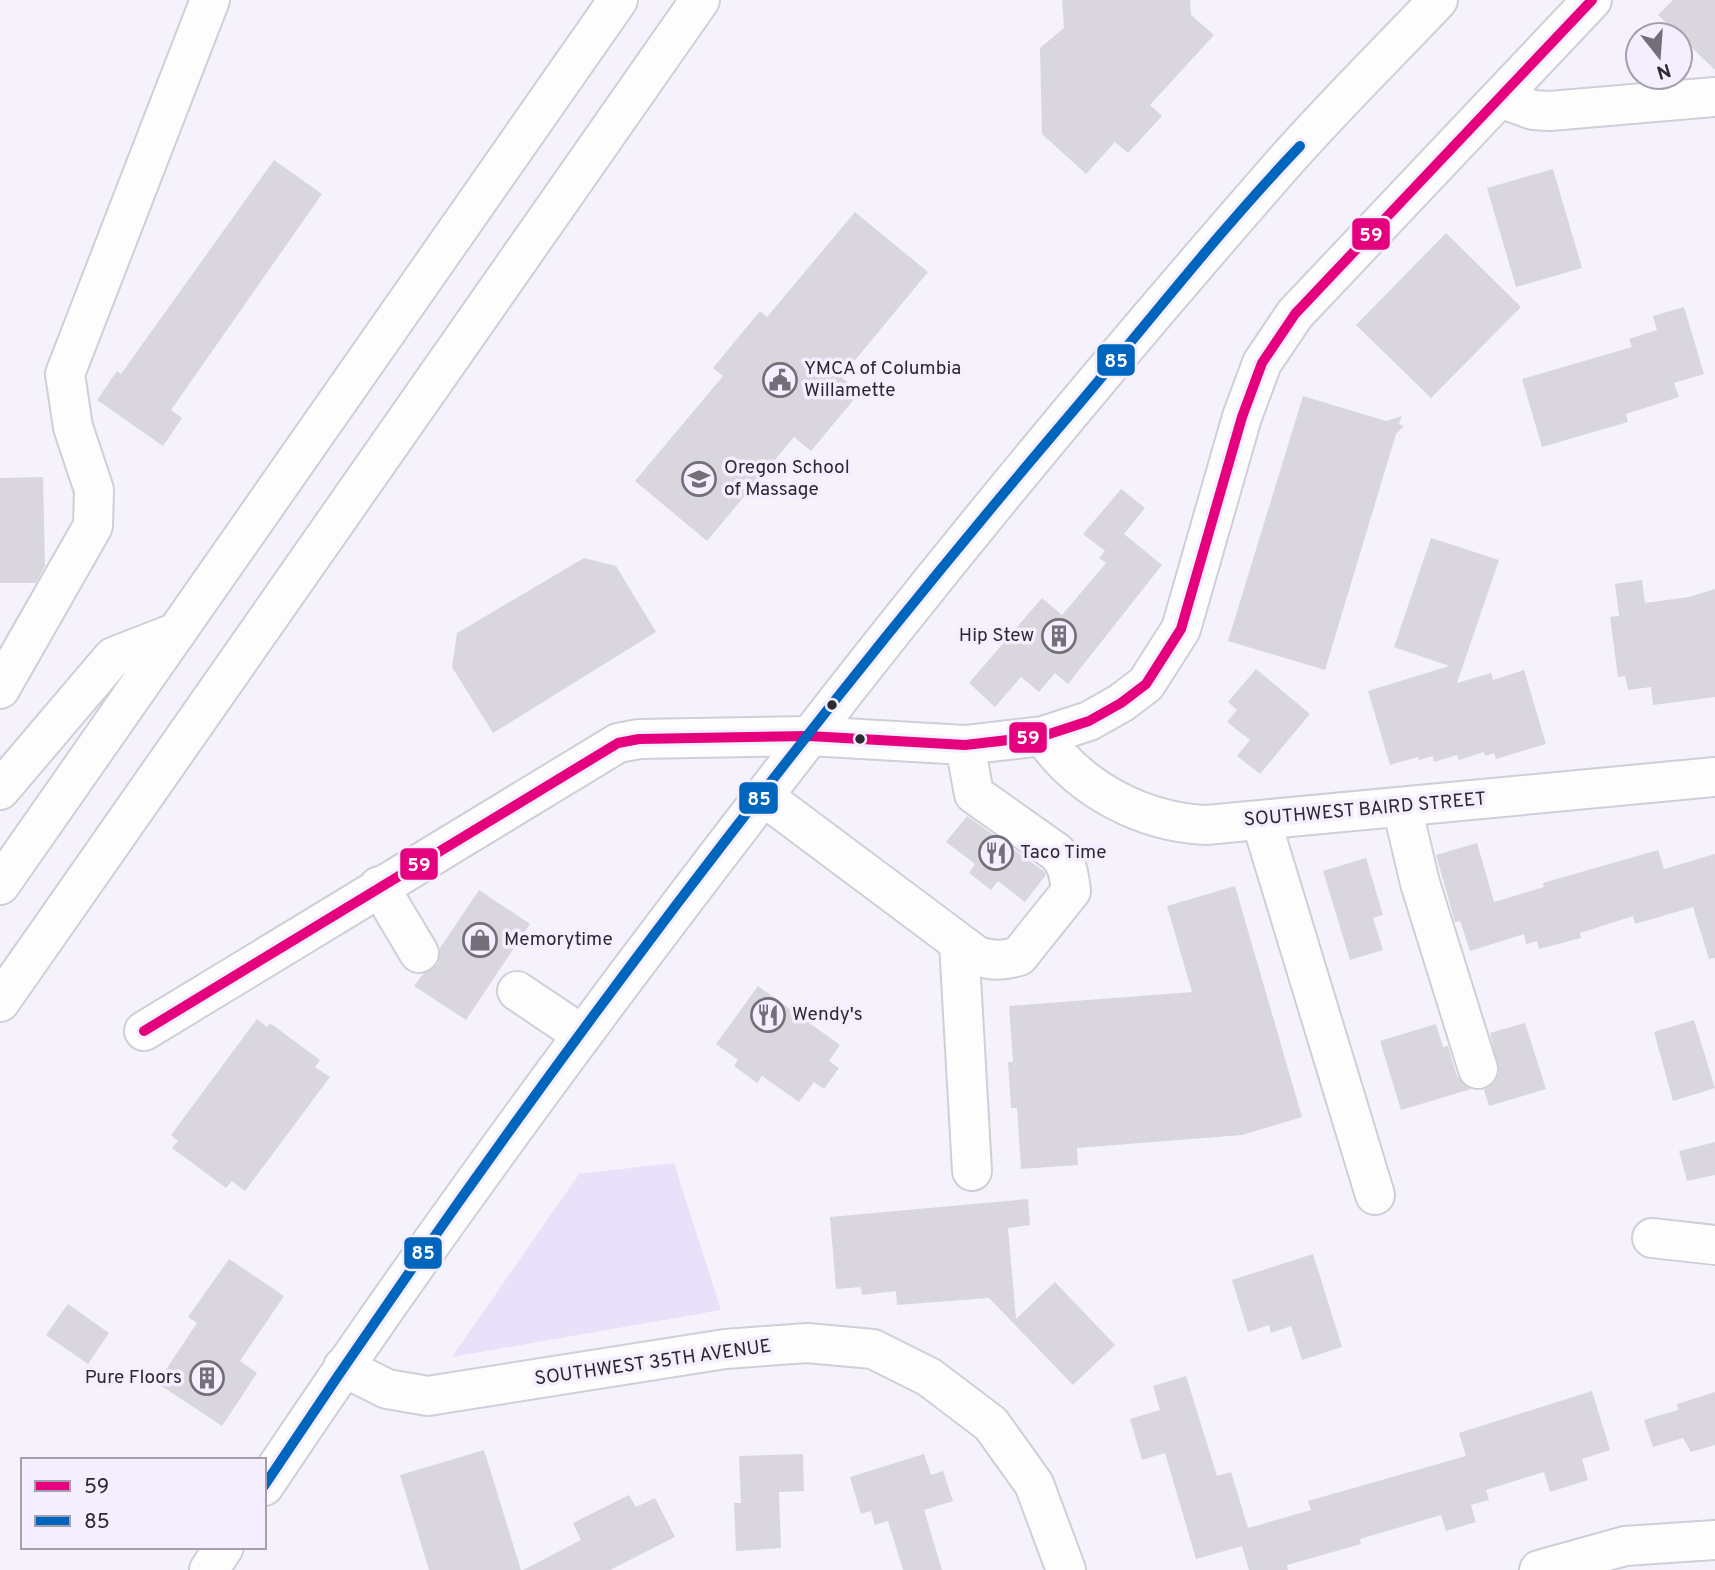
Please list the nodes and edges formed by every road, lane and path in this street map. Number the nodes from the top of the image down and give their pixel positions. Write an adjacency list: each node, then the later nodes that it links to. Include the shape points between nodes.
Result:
1 (210, 0): 9 (main road, via 65,374 73,426 94,490 93,526)
2 (618, 0): 8 (main road)
3 (700, 0): 23 (main road)
4 (1438, 0): 10 (main road, via 1283,163 975,527)
5 (1592, 0): 7 (main road)
6 (1715, 97): 7 (main road, via 1550,111)
7 (1500, 98): 11 (main road, via 1294,314 1262,363 1181,629 1146,684 1089,721)
8 (177, 632): 14 (main road, via 113,657); 18 (main road)
9 (0, 689)
10 (809, 736): 12 (main road); 15 (main road); 19 (main road, via 618,743)
11 (1043, 736): 12 (main road); 17 (main road, SOUTHWEST BAIRD STREET, via 1061,762 1080,778 1157,817 1206,825)
12 (965, 745): 20 (main road, via 974,794 1065,860 1071,891 1019,956 993,961)
13 (1715, 777): 16 (main road, SOUTHWEST BAIRD STREET)
14 (0, 790)
15 (763, 796): 20 (main road); 25 (main road)
16 (1402, 807): 17 (main road, SOUTHWEST BAIRD STREET); 26 (main road, via 1420,883)
17 (1261, 820): 28 (main road)
18 (0, 885)
19 (379, 886): 21 (main road); 24 (main road)
20 (968, 950): 27 (main road)
21 (419, 953)
22 (517, 991): 25 (main road)
23 (0, 1002)
24 (144, 1031)
25 (581, 1034): 31 (main road)
26 (1478, 1069)
27 (972, 1171)
28 (1375, 1195)
29 (1652, 1238): 30 (main road)
30 (1715, 1245)
31 (343, 1367): 32 (main road); 37 (main road, SOUTHWEST 35TH AVENUE, via 387,1389 428,1396 725,1349 807,1343 873,1349 929,1377 991,1424 1034,1484)
32 (266, 1483)
33 (1715, 1540): 35 (main road, via 1645,1542)
34 (223, 1549): 36 (main road)
35 (1604, 1561): 38 (main road)
36 (209, 1570)
37 (1066, 1570)
38 (1539, 1570)

